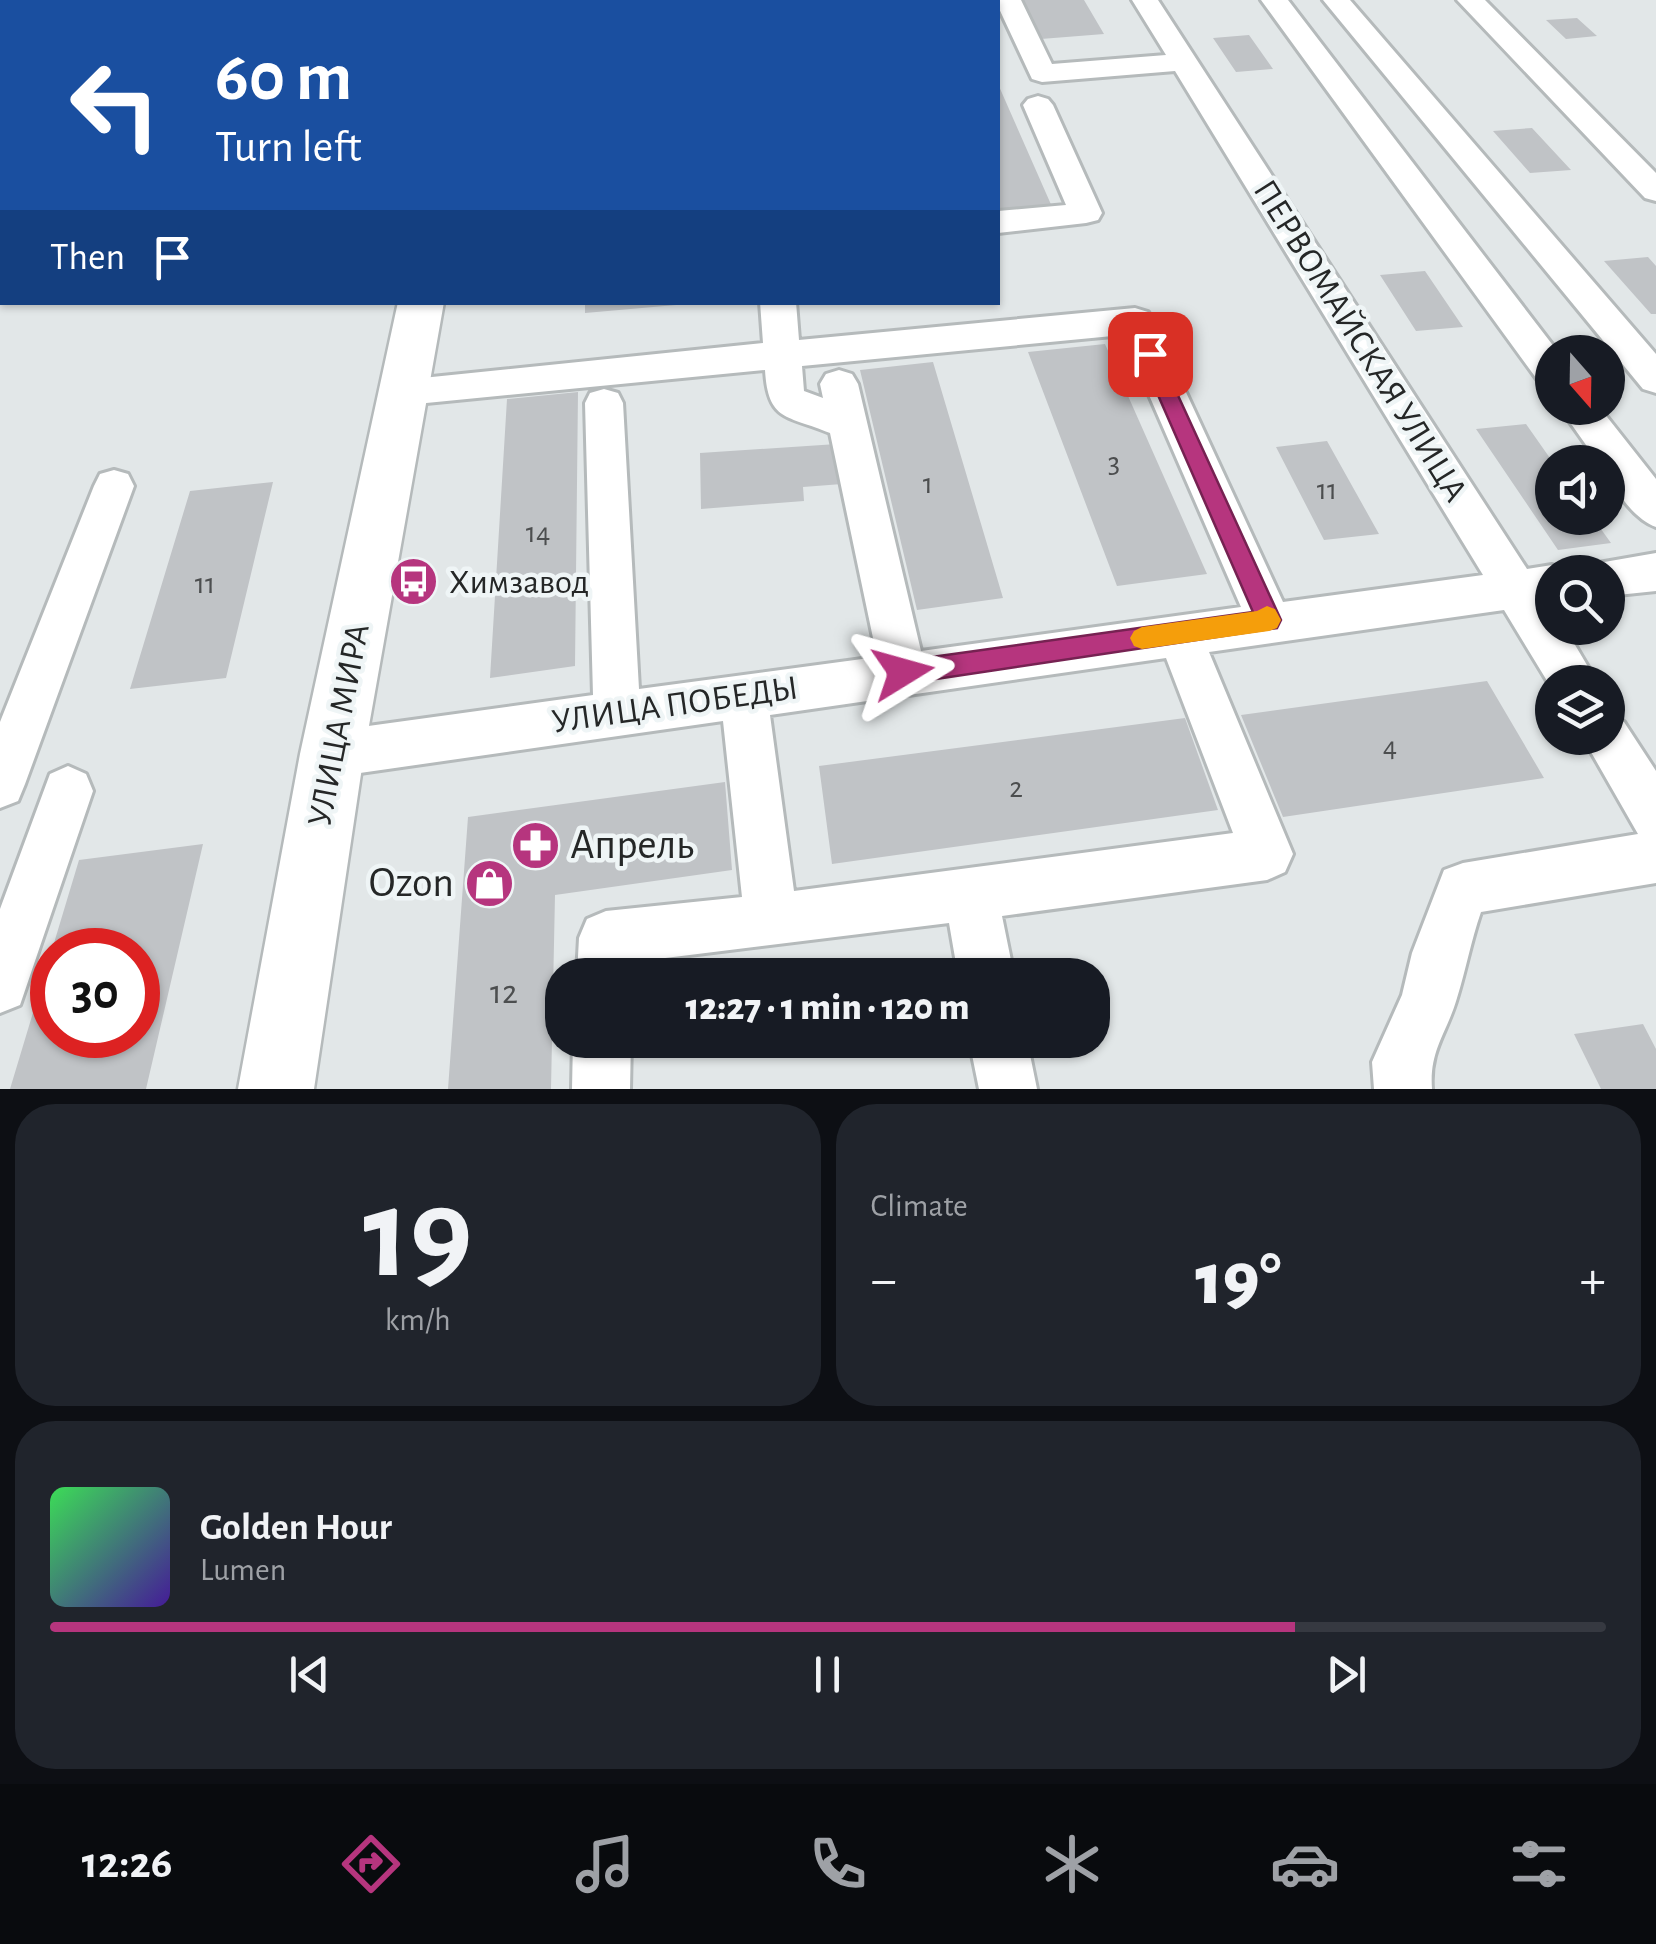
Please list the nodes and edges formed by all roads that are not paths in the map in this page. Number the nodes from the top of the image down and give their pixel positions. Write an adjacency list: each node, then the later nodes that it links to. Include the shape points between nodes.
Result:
1 (1008, 0): 6 (street, via 1042,73)
2 (1145, 0): 6 (street, ПЕРВОМАЙСКАЯ УЛИЦА)
3 (1274, 0): 12 (street)
4 (1336, 0): 14 (street)
5 (1470, 0): 8 (street)
6 (1184, 62): 22 (street, ПЕРВОМАЙСКАЯ УЛИЦА)
7 (1038, 104): 9 (street, via 1086,213)
8 (1656, 191)
9 (1000, 222)
10 (420, 305): 15 (main road, УЛИЦА МИРА)
11 (778, 305): 13 (street)
12 (1535, 349)
13 (783, 352): 15 (street); 23 (street, via 1135,321); 26 (street, via 786,399 843,404)
14 (1656, 379)
15 (406, 391): 29 (main road, УЛИЦА МИРА)
16 (604, 403): 28 (street)
17 (1593, 425): 19 (street)
18 (114, 486): 31 (street)
19 (1656, 510)
20 (1656, 572): 21 (street)
21 (1625, 575)
22 (1534, 586): 23 (street, УЛИЦА ПОБЕДЫ); 25 (street, ПЕРВОМАЙСКАЯ УЛИЦА)
23 (1269, 620): 24 (street, УЛИЦА ПОБЕДЫ)
24 (1178, 633): 26 (street, УЛИЦА ПОБЕДЫ); 35 (street, via 1267,854)
25 (1567, 665)
26 (903, 672): 27 (street, УЛИЦА ПОБЕДЫ)
27 (744, 695): 28 (street, УЛИЦА ПОБЕДЫ); 36 (street)
28 (617, 713): 29 (street, УЛИЦА ПОБЕДЫ)
29 (332, 754): 42 (main road, УЛИЦА МИРА)
30 (1618, 755): 33 (street)
31 (0, 784)
32 (68, 791): 39 (street)
33 (1656, 816)
34 (1656, 857): 45 (street, via 1463,889 1429,999 1401,1062)
35 (971, 896): 36 (street); 38 (street)
36 (771, 921): 37 (street, via 606,938)
37 (605, 958)
38 (983, 958)
39 (0, 985)
40 (602, 1058): 43 (street)
41 (1002, 1058): 44 (street)
42 (276, 1089)
43 (601, 1089)
44 (1008, 1089)
45 (1403, 1089)

